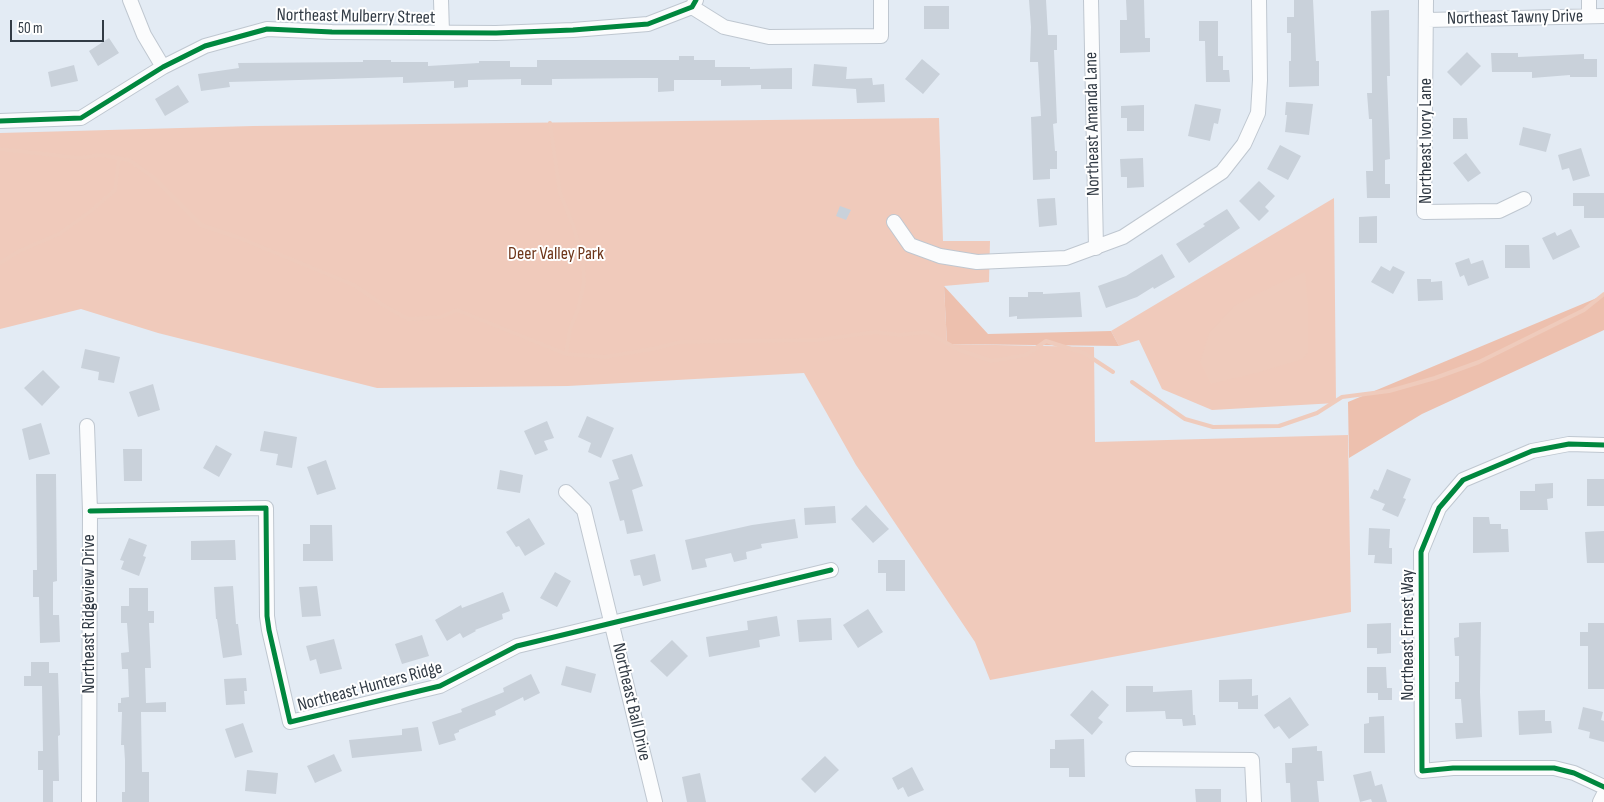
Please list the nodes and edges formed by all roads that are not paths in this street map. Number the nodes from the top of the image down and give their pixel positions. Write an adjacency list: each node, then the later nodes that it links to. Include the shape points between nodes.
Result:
1 (130, 0): 13 (street, via 144,35)
2 (441, 0): 12 (street)
3 (881, 0): 8 (street, via 881,36 769,37 724,27)
4 (1091, 0): 17 (street, Northeast Amanda Lane)
5 (1259, 0): 17 (street, via 1258,113 1244,144 1222,172 1123,237)
6 (1426, 0): 11 (street, Northeast Ivory Lane)
7 (1589, 0): 9 (street)
8 (694, 4): 12 (street, Northeast Mulberry Street, via 648,24 496,33)
9 (1589, 16): 10 (street, Northeast Tawny Drive); 11 (street, Northeast Tawny Drive)
10 (1604, 16)
11 (1427, 20): 15 (street, Northeast Ivory Lane, via 1424,212 1499,211)
12 (442, 32): 13 (street, Northeast Mulberry Street, via 267,29 205,46)
13 (163, 67): 14 (street, Northeast Mulberry Street, via 81,118)
14 (0, 120)
15 (1524, 199)
16 (894, 222): 17 (street, via 910,245 940,256 977,262 1066,258)
17 (1096, 248)
18 (87, 426): 21 (street, Northeast Ridgeview Drive)
19 (1604, 445): 25 (street, Northeast Ernest Way, via 1569,444 1532,450 1463,480 1438,508 1421,552 1422,771 1554,768)
20 (566, 492): 23 (street, Northeast Ball Drive, via 584,510)
21 (90, 511): 23 (street, Northeast Hunters Ridge, via 266,508 268,623 290,722 440,686 517,646); 27 (street, Northeast Ridgeview Drive)
22 (832, 570): 23 (street, Northeast Hunters Ridge)
23 (612, 622): 28 (street, Northeast Ball Drive)
24 (1133, 759): 29 (street, via 1252,760)
25 (1604, 787)
26 (1604, 794): 30 (street)
27 (88, 802)
28 (655, 802)
29 (1254, 802)
30 (1600, 802)

